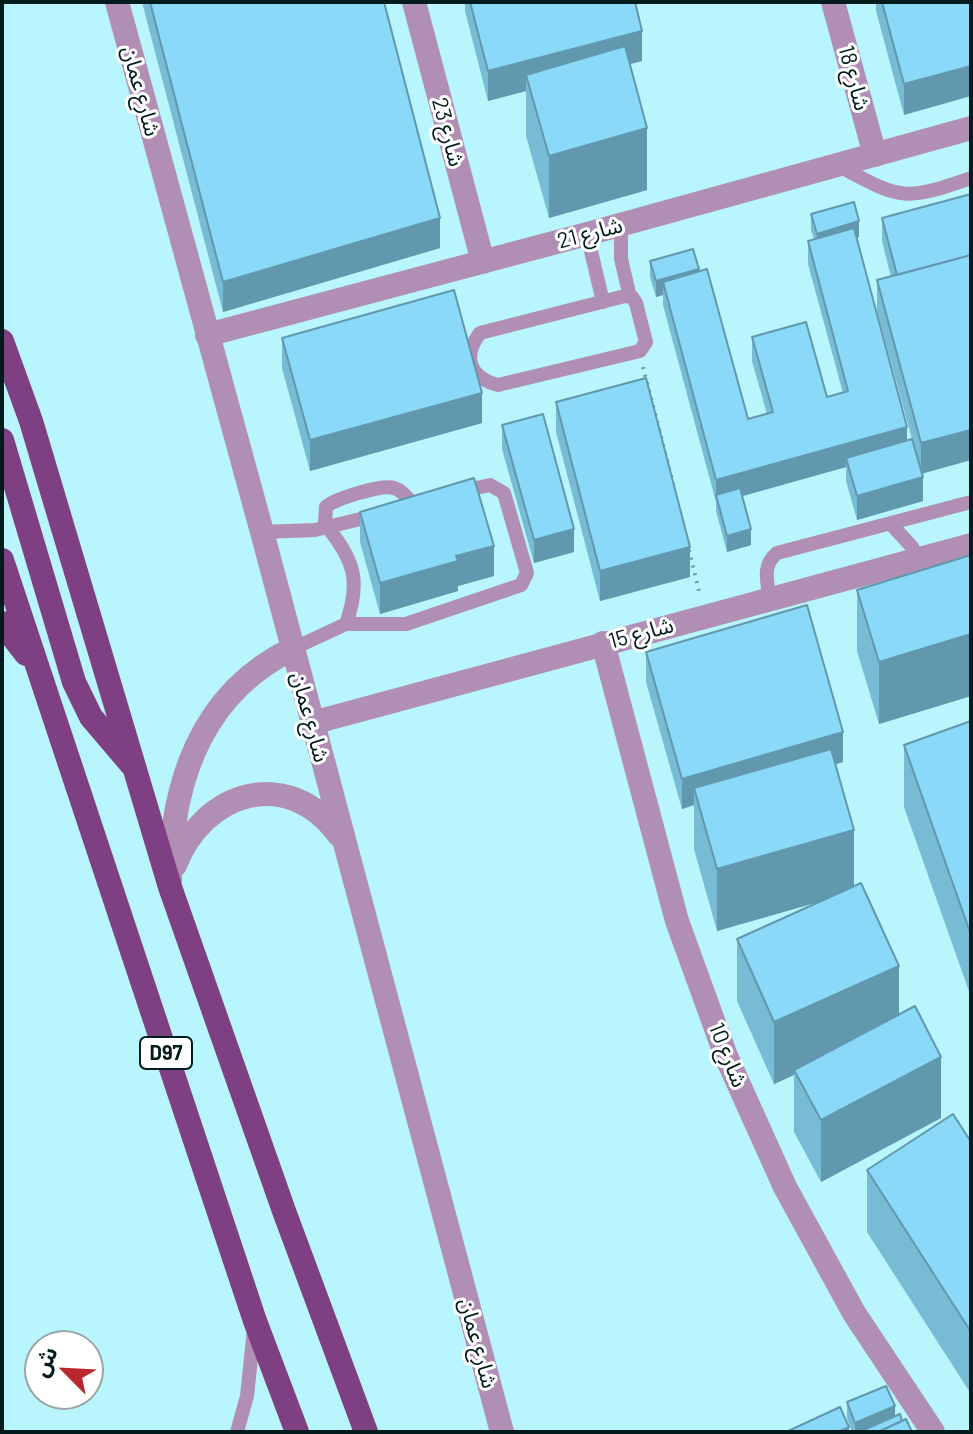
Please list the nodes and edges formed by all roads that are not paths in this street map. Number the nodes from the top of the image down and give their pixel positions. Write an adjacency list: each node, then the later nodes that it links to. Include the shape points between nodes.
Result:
1 (117, 2): 13 (street, شارع عمان)
2 (414, 2): 10 (street, شارع 23)
3 (833, 2): 5 (street, شارع 18)
4 (971, 128): 5 (street, شارع 21)
5 (875, 155): 6 (street, شارع 21)
6 (837, 165): 7 (lane, via 901,194 927,193); 8 (street, شارع 21)
7 (971, 178)
8 (621, 225): 9 (street, شارع 21); 11 (lane, via 621,259)
9 (587, 234): 10 (street, شارع 21); 12 (lane)
10 (483, 262): 13 (street, شارع 21)
11 (630, 297): 12 (lane); 12 (lane, via 646,342 642,349 498,385 474,371 472,344 480,333)
12 (603, 302)
13 (207, 335): 20 (street, شارع عمان)
14 (2, 341): 31 (main road, D97)
15 (2, 440): 31 (main road, via 74,682 91,717)
16 (971, 502): 18 (lane)
17 (414, 505): 19 (lane); 19 (lane, via 393,488 359,494 329,503 323,518); 26 (lane, via 484,486 504,493 526,568 524,582 406,624)
18 (891, 524): 22 (lane); 24 (lane, via 777,553 766,567)
19 (328, 528): 20 (lane); 26 (lane, via 342,544 353,573 353,604)
20 (262, 532): 28 (street, شارع عمان)
21 (971, 545): 22 (street, شارع 15)
22 (918, 559): 24 (street, شارع 15)
23 (2, 560): 29 (main road, D97)
24 (770, 599): 27 (street, شارع 15)
25 (2, 623): 29 (main road)
26 (346, 624): 28 (lane)
27 (603, 643): 30 (street, شارع 15); 39 (street, شارع 10, via 677,921 726,1056 785,1187 854,1313)
28 (292, 649): 30 (street, شارع عمان); 33 (street, via 241,685 194,752 176,804)
29 (39, 672): 34 (main road, D97)
30 (312, 723): 32 (street, شارع عمان)
31 (135, 769): 33 (main road, D97)
32 (342, 838): 33 (street, via 321,814 289,797 238,798 212,813 189,836); 38 (street, شارع عمان)
33 (170, 887): 37 (main road, D97)
34 (255, 1321): 35 (lane, via 247,1396); 36 (main road, D97)
35 (237, 1432)
36 (297, 1432)
37 (366, 1432)
38 (502, 1432)
39 (933, 1432)

